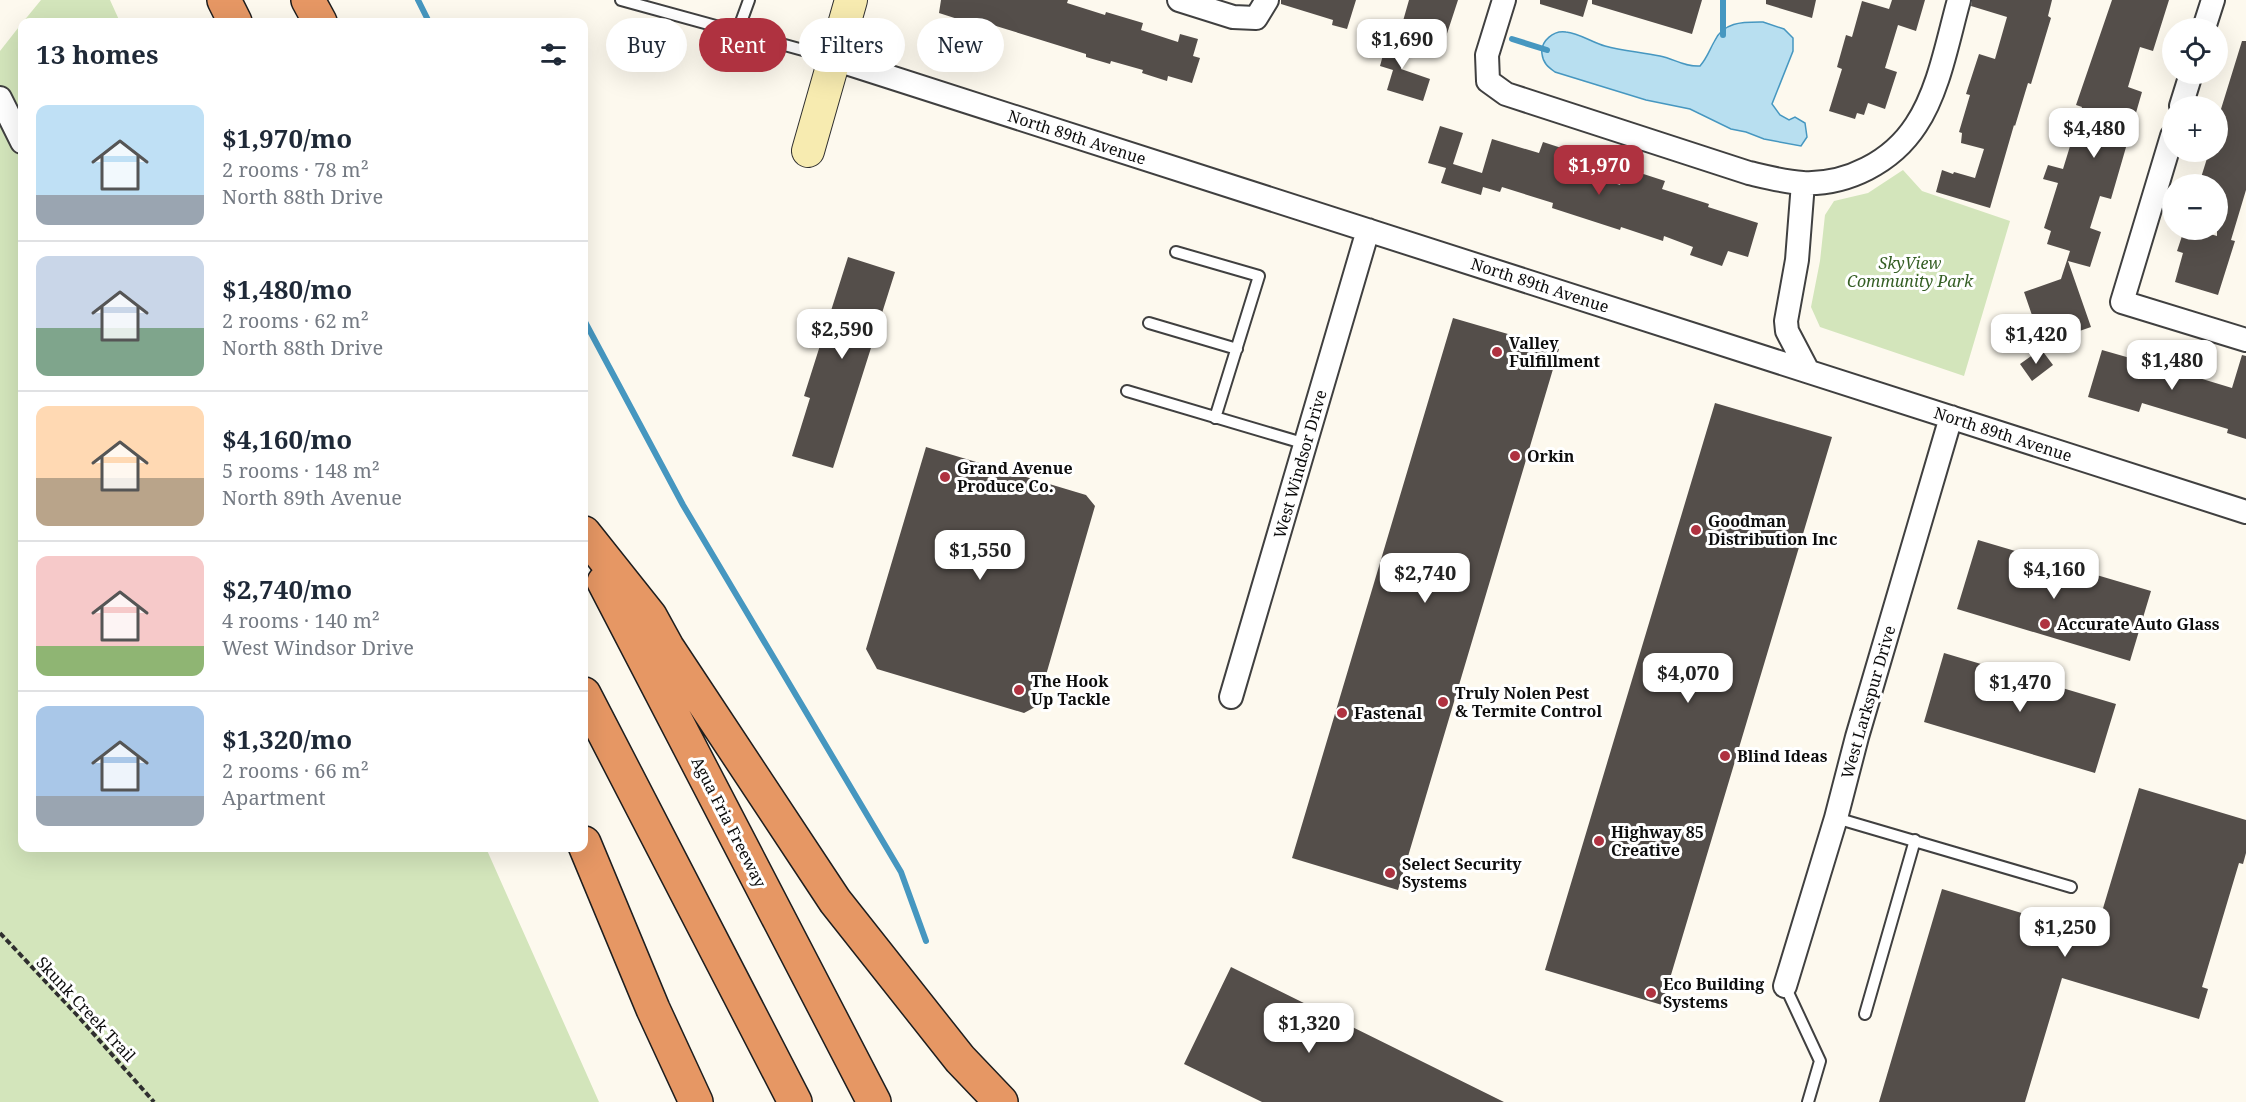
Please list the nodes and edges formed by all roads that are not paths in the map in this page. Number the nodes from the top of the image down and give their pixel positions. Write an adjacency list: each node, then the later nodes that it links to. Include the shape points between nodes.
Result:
1 (202, 0): 12 (highway)
2 (224, 0): 13 (highway)
3 (308, 0): 14 (highway)
4 (621, 0): 18 (lane)
5 (749, 0): 15 (lane)
6 (851, 0): 16 (street)
7 (1179, 0): 11 (street, via 1233,17)
8 (1504, 0): 25 (street, via 1488,55 1488,81 1506,94 1749,173)
9 (1959, 0): 25 (street, via 1927,104 1902,143 1886,158 1848,177)
10 (2213, 0): 17 (street)
11 (1261, 9)
12 (211, 18)
13 (233, 18)
14 (318, 18)
15 (742, 18)
16 (846, 18)
17 (2207, 18)
18 (699, 22)
19 (830, 72): 23 (street)
20 (875, 72): 26 (street, North 89th Avenue)
21 (0, 98): 22 (street)
22 (18, 134)
23 (807, 151)
24 (2164, 162): 29 (street, via 2122,302)
25 (1803, 183): 31 (street, via 1797,260 1786,321 1787,331)
26 (1368, 230): 31 (street, North 89th Avenue); 35 (street, West Windsor Drive)
27 (1176, 252): 30 (lane, via 1259,276)
28 (1149, 323): 30 (lane)
29 (2246, 340)
30 (1237, 349): 34 (lane)
31 (1808, 371): 33 (street, North 89th Avenue)
32 (1127, 391): 34 (lane)
33 (1951, 417): 36 (street, North 89th Avenue); 41 (street, West Larkspur Drive)
34 (1215, 418): 35 (lane)
35 (1306, 444): 39 (street, West Windsor Drive)
36 (2246, 512)
37 (588, 538): 50 (highway, via 650,616 835,901 953,1051)
38 (588, 551): 49 (highway, Agua Fria Freeway)
39 (1231, 697)
40 (588, 702): 48 (highway)
41 (1836, 818): 42 (lane); 45 (street, West Larkspur Drive)
42 (1915, 840): 44 (lane); 46 (lane)
43 (588, 852): 47 (highway)
44 (2071, 887)
45 (1785, 986): 51 (lane, via 1820,1061)
46 (1865, 1014)
47 (696, 1102)
48 (795, 1102)
49 (874, 1102)
50 (1001, 1102)
51 (1808, 1102)

